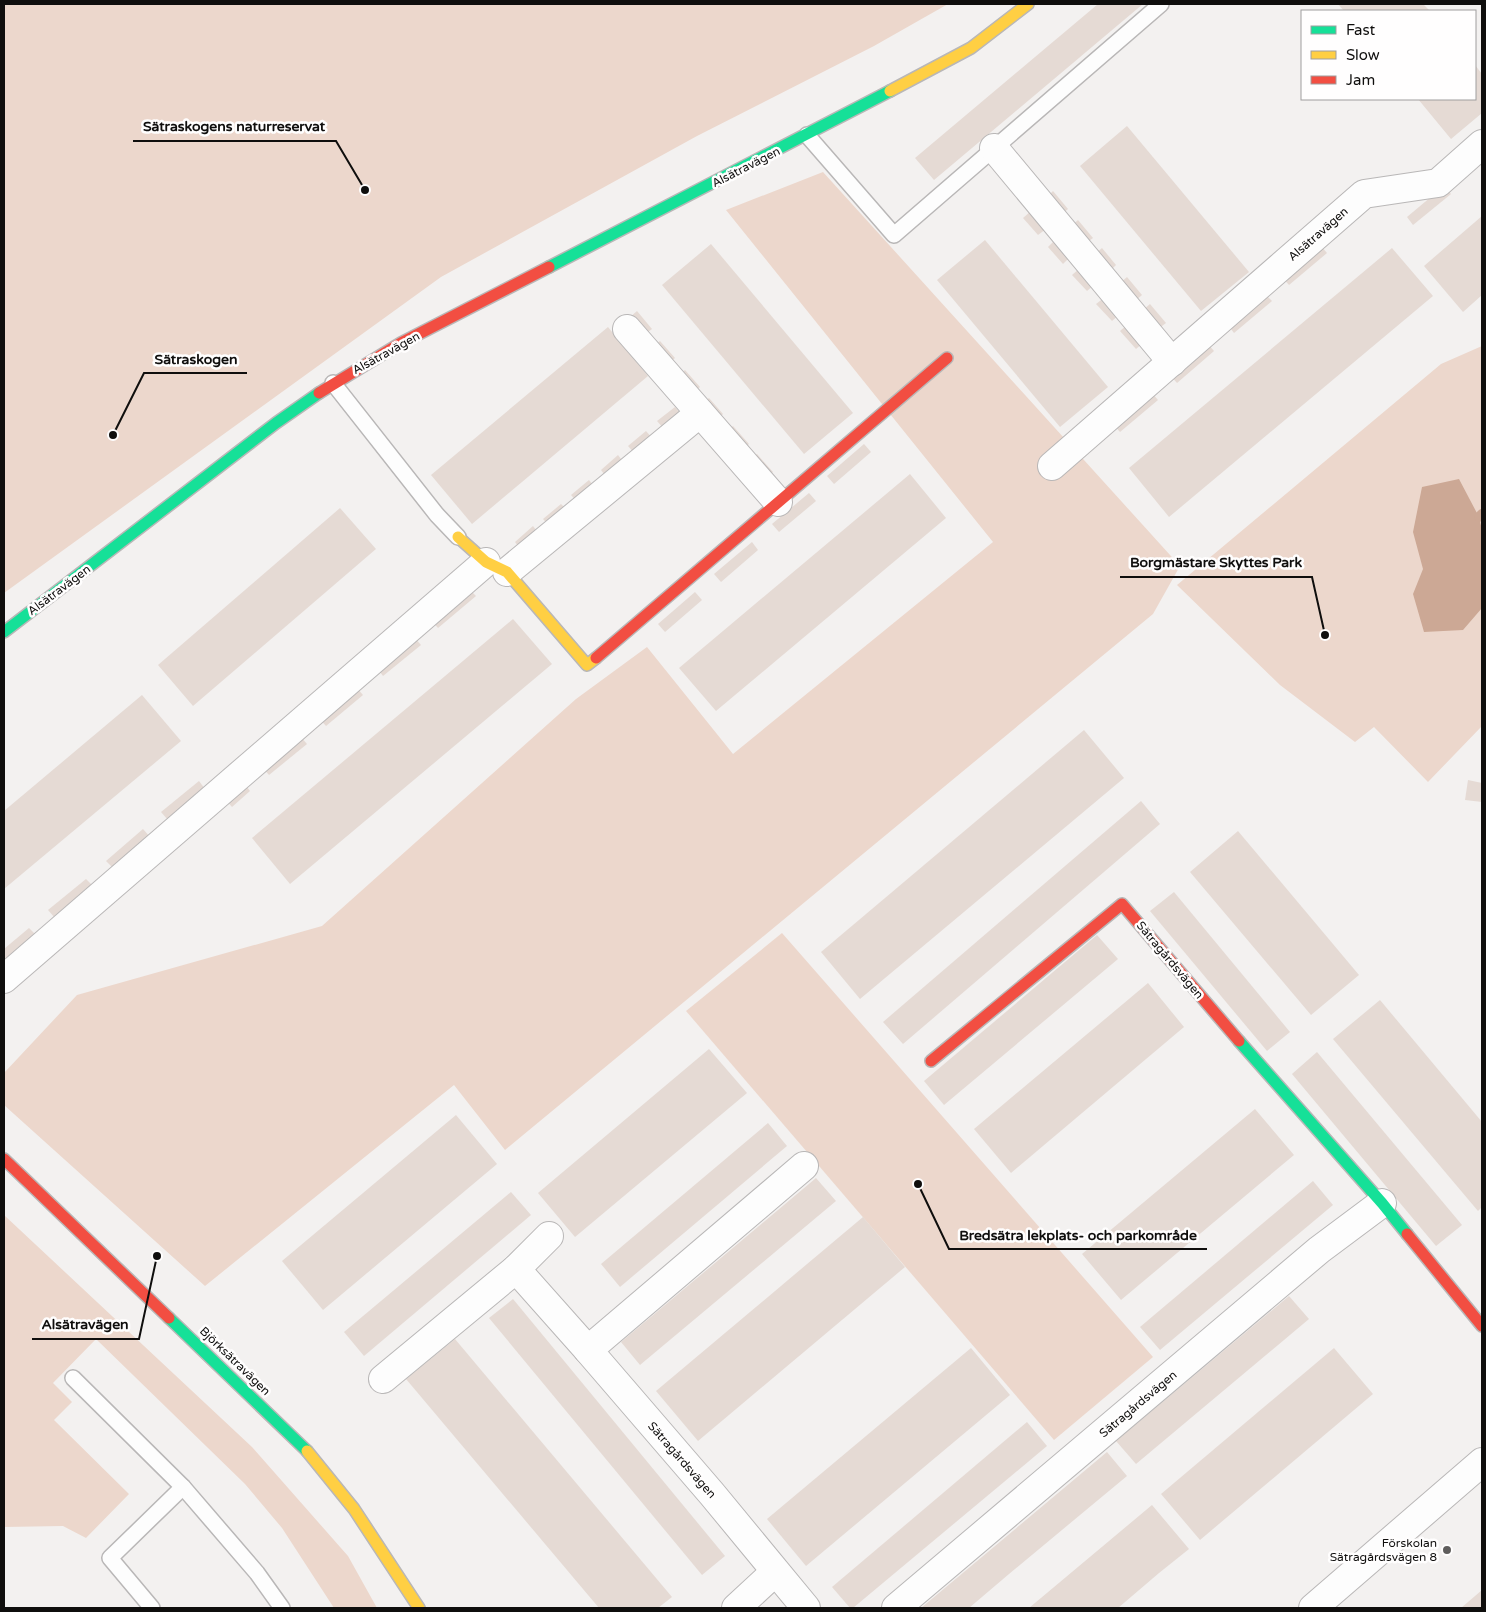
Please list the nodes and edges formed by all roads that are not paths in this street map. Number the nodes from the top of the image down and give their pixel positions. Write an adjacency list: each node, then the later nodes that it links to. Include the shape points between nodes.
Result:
1 (1028, 4): 3 (street, Alsätravägen, via 971,48)
2 (1160, 4): 5 (lane)
3 (807, 136): 5 (lane, via 894,235); 9 (street, Alsätravägen, via 401,343)
4 (1482, 144): 8 (street, Alsätravägen, via 1438,183 1364,194)
5 (994, 148): 8 (street)
6 (627, 329): 10 (street)
7 (948, 358): 12 (street)
8 (1172, 362): 11 (street, Alsätravägen)
9 (332, 383): 13 (lane); 15 (street, Alsätravägen)
10 (700, 413): 12 (street); 14 (street)
11 (1052, 466)
12 (778, 502): 14 (street, via 587,665)
13 (458, 538): 14 (street)
14 (496, 567): 16 (street)
15 (4, 632)
16 (4, 979)
17 (931, 1061): 20 (street, Sätragårdsvägen, via 1122,904)
18 (4, 1159): 32 (street, Björksätravägen, via 300,1444 354,1509)
19 (804, 1166): 24 (street)
20 (1382, 1203): 23 (street, Sätragårdsvägen); 35 (street, Sätragårdsvägen, via 1318,1250)
21 (549, 1236): 22 (street)
22 (516, 1269): 24 (street, Sätragårdsvägen); 26 (street)
23 (1482, 1326)
24 (588, 1350): 29 (street, Sätragårdsvägen)
25 (73, 1378): 28 (lane)
26 (383, 1379)
27 (1482, 1462): 36 (street)
28 (183, 1487): 30 (lane, via 110,1558); 31 (lane, via 257,1573)
29 (775, 1572): 33 (street); 34 (street, Sätragårdsvägen)
30 (152, 1608)
31 (282, 1608)
32 (419, 1608)
33 (736, 1608)
34 (806, 1608)
35 (896, 1608)
36 (1313, 1608)

